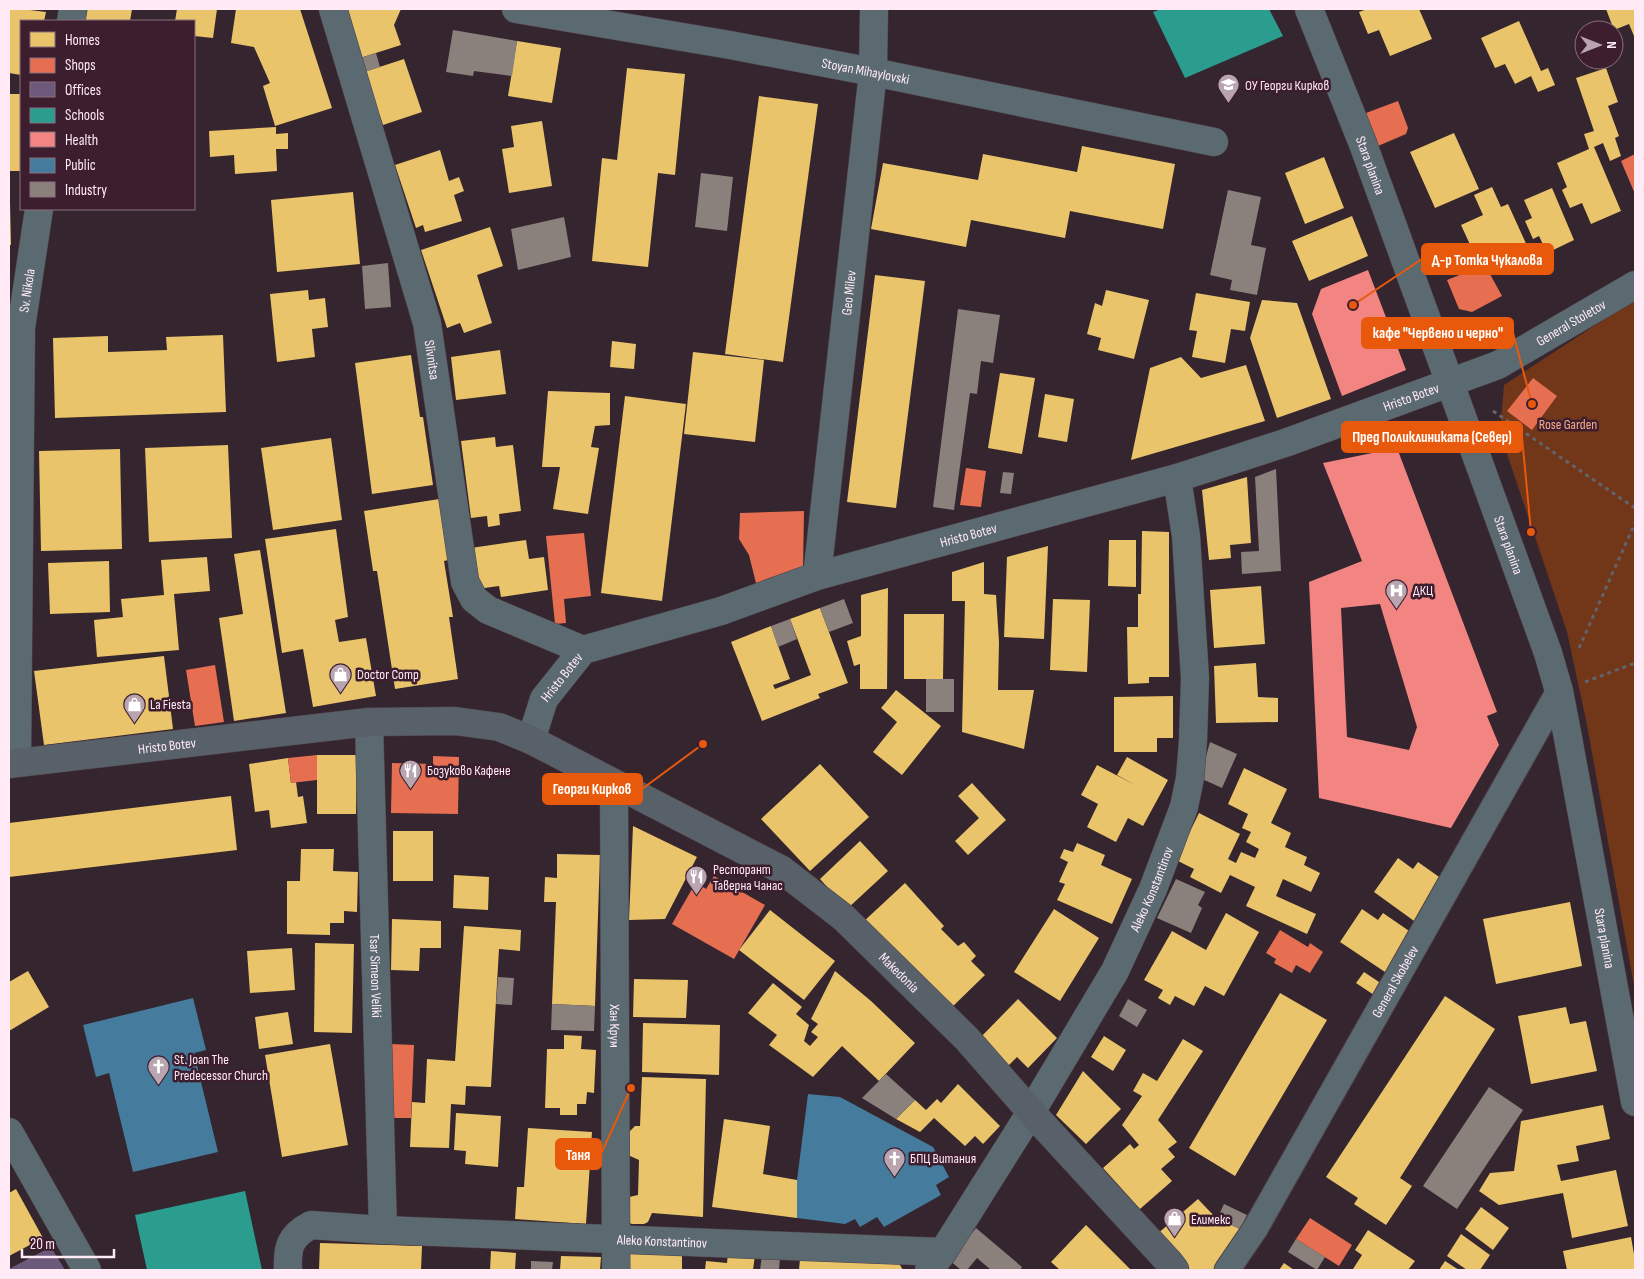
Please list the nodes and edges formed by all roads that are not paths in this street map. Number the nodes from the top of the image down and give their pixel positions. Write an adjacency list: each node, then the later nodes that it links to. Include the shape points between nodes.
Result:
1 (334, 9): 13 (street, Slivnitsa, via 428,323 465,582 474,599 488,610)
2 (516, 9): 5 (street, Stoyan Mihaylovski)
3 (874, 9): 5 (street, Geo Milev)
4 (1309, 9): 10 (street, Stara planina)
5 (873, 72): 6 (street, Stoyan Mihaylovski); 12 (street, Geo Milev)
6 (1214, 142)
7 (39, 210): 9 (street, Sv. Nikola)
8 (1635, 286): 10 (street, General Stoletov, via 1498,365)
9 (15, 328): 18 (street, Sv. Nikola)
10 (1451, 382): 11 (street, Hristo Botev); 14 (street, Stara planina)
11 (1177, 478): 12 (street, Hristo Botev); 21 (street, Aleko Konstantinov, via 1186,536 1195,678 1190,778 1184,807 1154,889 1115,971)
12 (817, 576): 13 (street, Hristo Botev, via 720,611)
13 (583, 650): 16 (street, Hristo Botev, via 544,699)
14 (1559, 691): 20 (street, Stara planina); 30 (street, General Skobelev, via 1255,1229)
15 (369, 722): 16 (main road, Hristo Botev, via 455,720 499,727); 18 (main road, Hristo Botev); 23 (street, Tsar Simeon Veliki)
16 (531, 740): 17 (main road, Hristo Botev)
17 (560, 756): 19 (main road, Makedonia)
18 (13, 763)
19 (614, 784): 21 (main road, Makedonia, via 782,870 844,918 967,1039); 24 (street, Хан Крум)
20 (1635, 1102)
21 (1031, 1112): 25 (street, Aleko Konstantinov); 29 (main road, Makedonia)
22 (9, 1132): 26 (street)
23 (382, 1230): 24 (street, Aleko Konstantinov); 27 (street, Aleko Konstantinov, via 311,1225 294,1238 288,1250)
24 (616, 1238): 25 (street, Aleko Konstantinov); 28 (street, Хан Крум)
25 (936, 1261)
26 (87, 1270)
27 (288, 1270)
28 (616, 1270)
29 (1175, 1270)
30 (1228, 1270)

